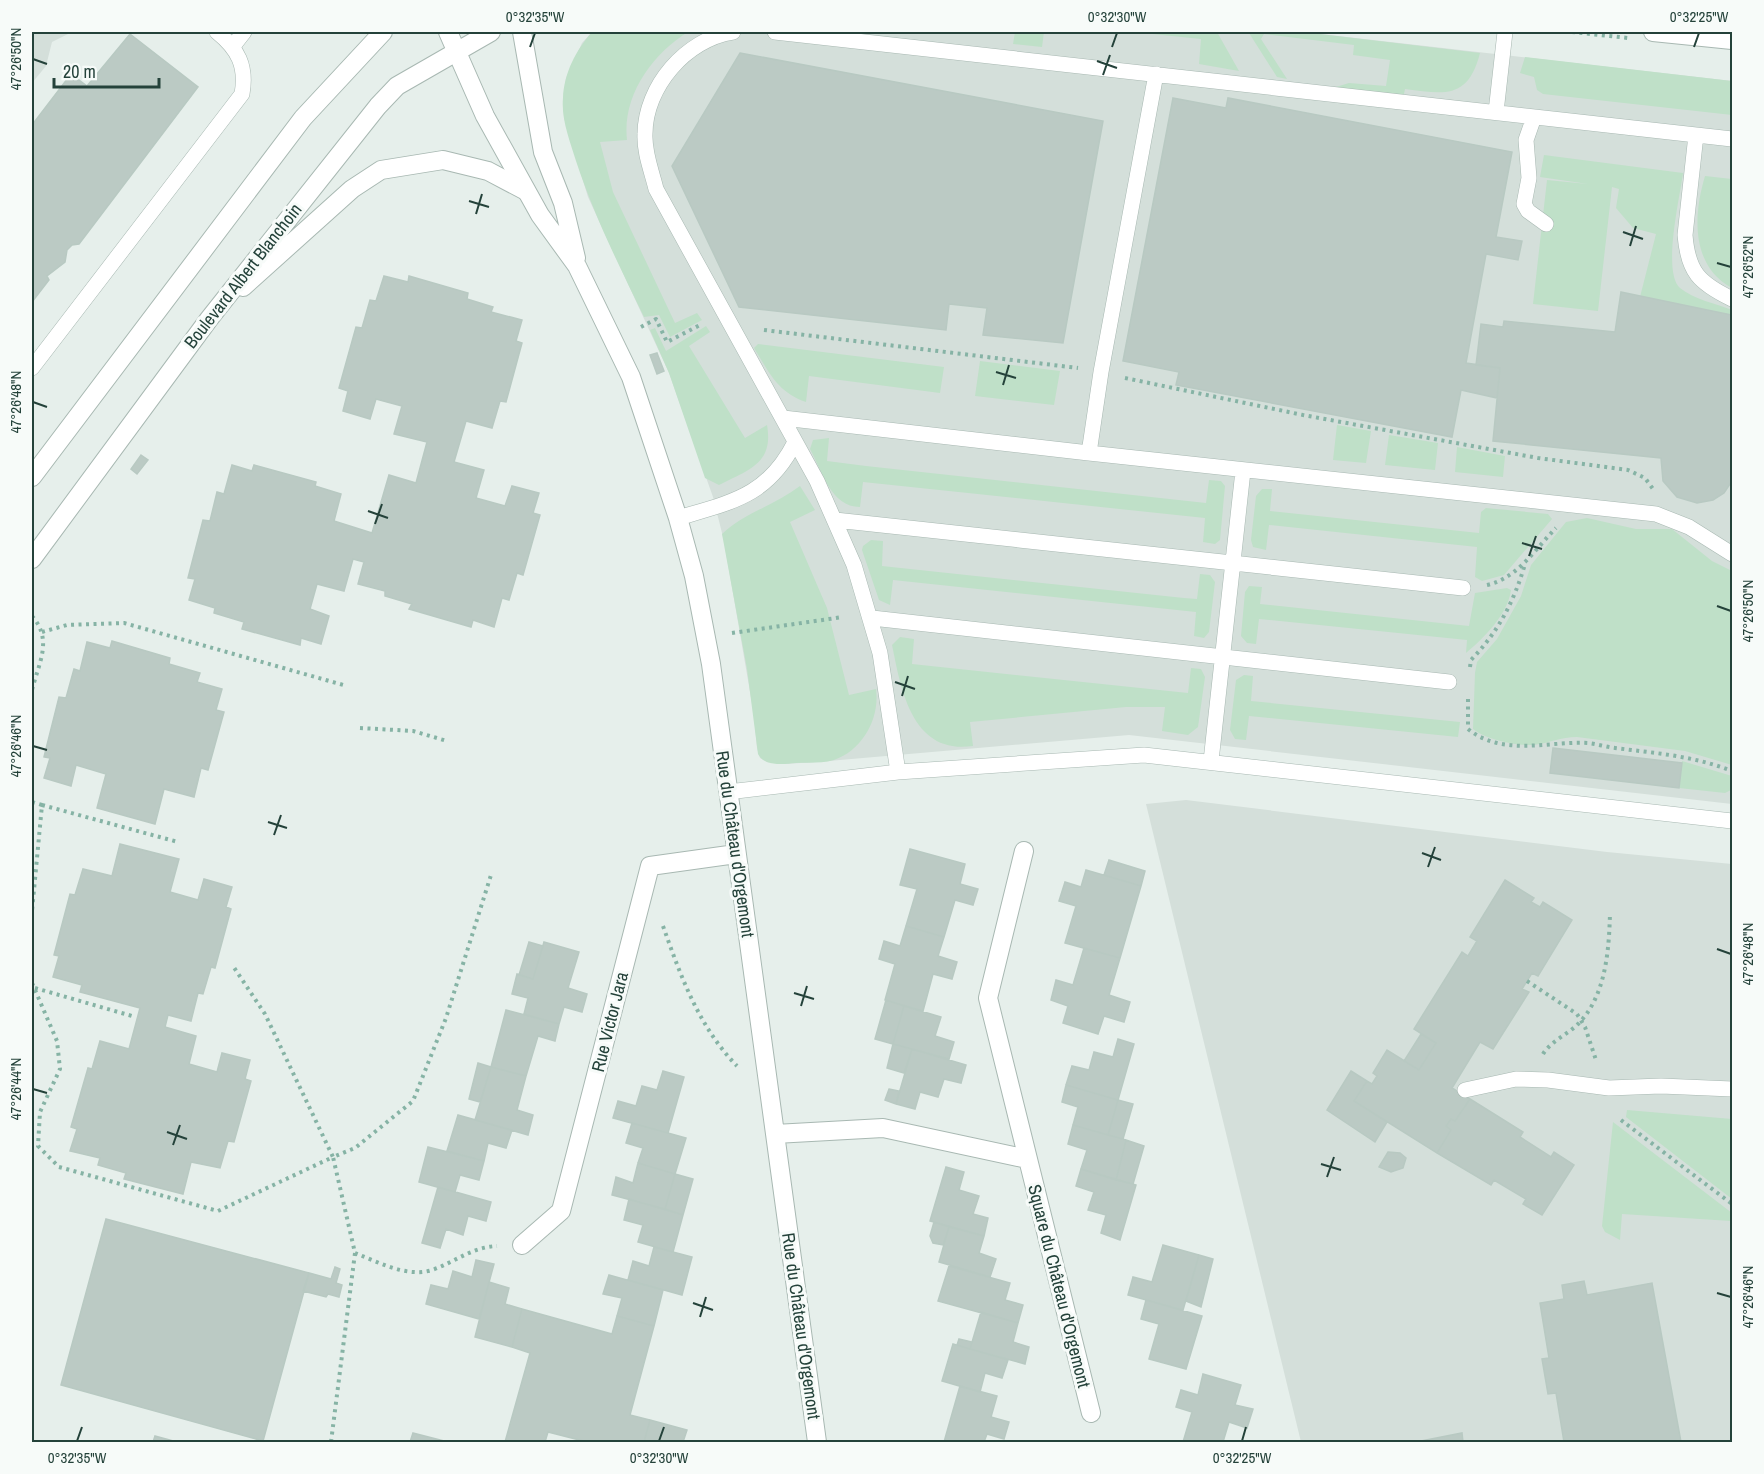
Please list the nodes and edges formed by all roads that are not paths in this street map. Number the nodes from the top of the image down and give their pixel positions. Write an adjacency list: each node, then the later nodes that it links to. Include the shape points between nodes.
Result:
1 (217, 32): 12 (lane)
2 (244, 32): 12 (lane)
3 (383, 32): 29 (street, via 303,118)
4 (448, 32): 13 (street, Rue du Château d'Orgemont)
5 (491, 32): 13 (street, Boulevard Albert Blanchoin)
6 (522, 32): 21 (street, Rue du Château d'Orgemont, via 543,152 563,203)
7 (733, 32): 25 (lane, via 708,40 673,66 652,100 644,135 657,189)
8 (775, 32): 14 (lane)
9 (1505, 32): 15 (lane)
10 (1653, 32): 11 (street)
11 (1732, 40)
12 (233, 46): 24 (lane, via 243,65 242,94)
13 (458, 50): 19 (street, Rue du Château d'Orgemont, via 485,116); 23 (street, Boulevard Albert Blanchoin, via 397,86 378,106)
14 (1156, 74): 15 (lane); 27 (lane)
15 (1496, 112): 16 (lane)
16 (1534, 117): 17 (lane); 20 (lane, via 1526,140 1529,178 1524,204)
17 (1696, 135): 18 (lane); 22 (lane, via 1684,235 1686,251 1690,267 1702,282)
18 (1732, 139)
19 (526, 191): 21 (street, Rue du Château d'Orgemont); 23 (street, via 488,171 443,160 381,170 352,189)
20 (1546, 224)
21 (577, 266): 30 (street, Rue du Château d'Orgemont, via 631,377)
22 (1732, 299)
23 (209, 319): 33 (street, Boulevard Albert Blanchoin)
24 (32, 368)
25 (783, 418): 26 (lane); 27 (lane)
26 (795, 442): 30 (lane, via 786,459 760,488 743,498); 31 (lane)
27 (1089, 453): 28 (lane)
28 (1243, 471): 32 (lane, via 1656,514 1689,527); 34 (lane)
29 (32, 477)
30 (678, 518): 41 (street, Rue du Château d'Orgemont, via 711,664)
31 (835, 520): 34 (lane); 36 (lane)
32 (1732, 554)
33 (32, 559)
34 (1232, 562): 35 (lane); 37 (lane)
35 (1462, 588)
36 (871, 614): 37 (lane); 40 (lane)
37 (1222, 657): 38 (lane); 39 (lane)
38 (1449, 682)
39 (1211, 761): 40 (lane, via 1144,755); 42 (lane)
40 (898, 772): 41 (lane)
41 (728, 792): 44 (street, Rue du Château d'Orgemont)
42 (1732, 821)
43 (1024, 851): 48 (street, Square du Château d'Orgemont, via 988,998)
44 (736, 854): 47 (street, Rue du Château d'Orgemont); 49 (street, Rue Victor Jara, via 650,866 561,1211)
45 (1732, 1089): 46 (lane, via 1609,1088 1516,1079)
46 (1465, 1090)
47 (775, 1134): 48 (street, Square du Château d'Orgemont, via 883,1128); 51 (street, Rue du Château d'Orgemont)
48 (1027, 1159): 50 (street, Square du Château d'Orgemont)
49 (522, 1245)
50 (1090, 1413)
51 (817, 1443)

